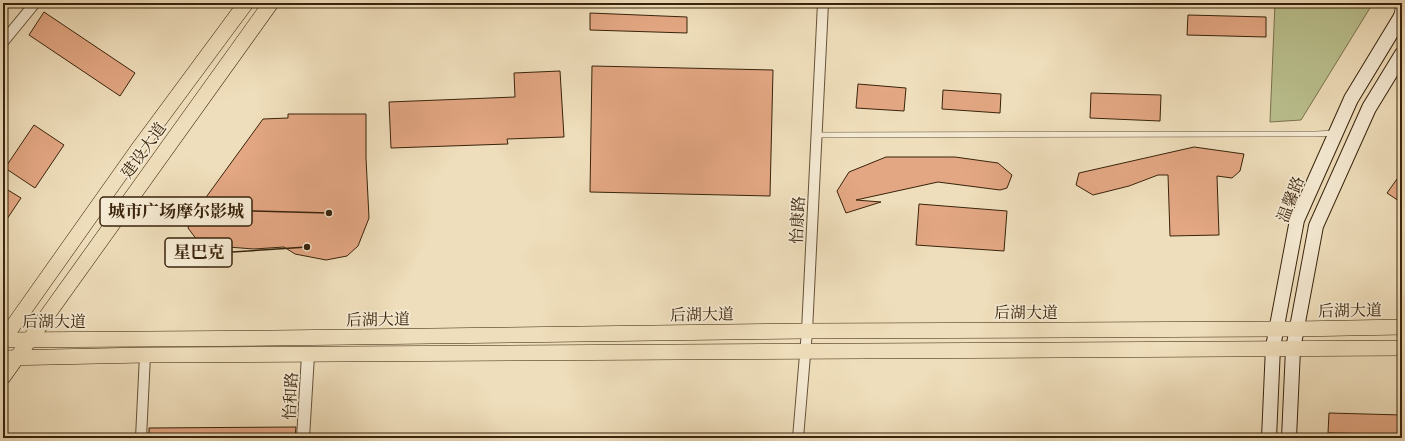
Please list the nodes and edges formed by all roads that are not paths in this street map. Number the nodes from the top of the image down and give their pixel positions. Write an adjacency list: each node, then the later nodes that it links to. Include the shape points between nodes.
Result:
1 (35, 3): 7 (street)
2 (246, 3): 16 (main road, 建设大道)
3 (271, 3): 15 (main road, 建设大道)
4 (823, 3): 10 (street, 怡康路)
5 (1402, 3): 6 (street)
6 (1400, 19): 9 (main road, 温馨路, via 1351,99)
7 (3, 42)
8 (1402, 54): 13 (main road, via 1369,108 1316,226)
9 (1336, 133): 10 (lane); 12 (main road, 温馨路, via 1297,220)
10 (816, 135): 14 (street, 怡康路)
11 (1402, 327): 13 (main road, 后湖大道)
12 (1276, 329): 13 (main road, 后湖大道); 14 (main road, 后湖大道); 19 (main road, 温馨路)
13 (1297, 329): 18 (main road)
14 (807, 331): 15 (main road, 后湖大道); 20 (street, 怡康路)
15 (30, 339): 16 (main road, 后湖大道); 23 (main road, 建设大道)
16 (3, 340)
17 (1402, 348): 18 (main road)
18 (1293, 349): 19 (main road); 29 (main road)
19 (1273, 350): 20 (main road); 28 (main road, 温馨路)
20 (806, 352): 21 (main road); 27 (street, 怡康路)
21 (308, 355): 22 (main road); 26 (street, 怡和路)
22 (145, 356): 23 (main road); 25 (street)
23 (10, 358): 24 (main road, 建设大道)
24 (3, 377)
25 (141, 438)
26 (303, 438)
27 (798, 438)
28 (1269, 438)
29 (1289, 438)

